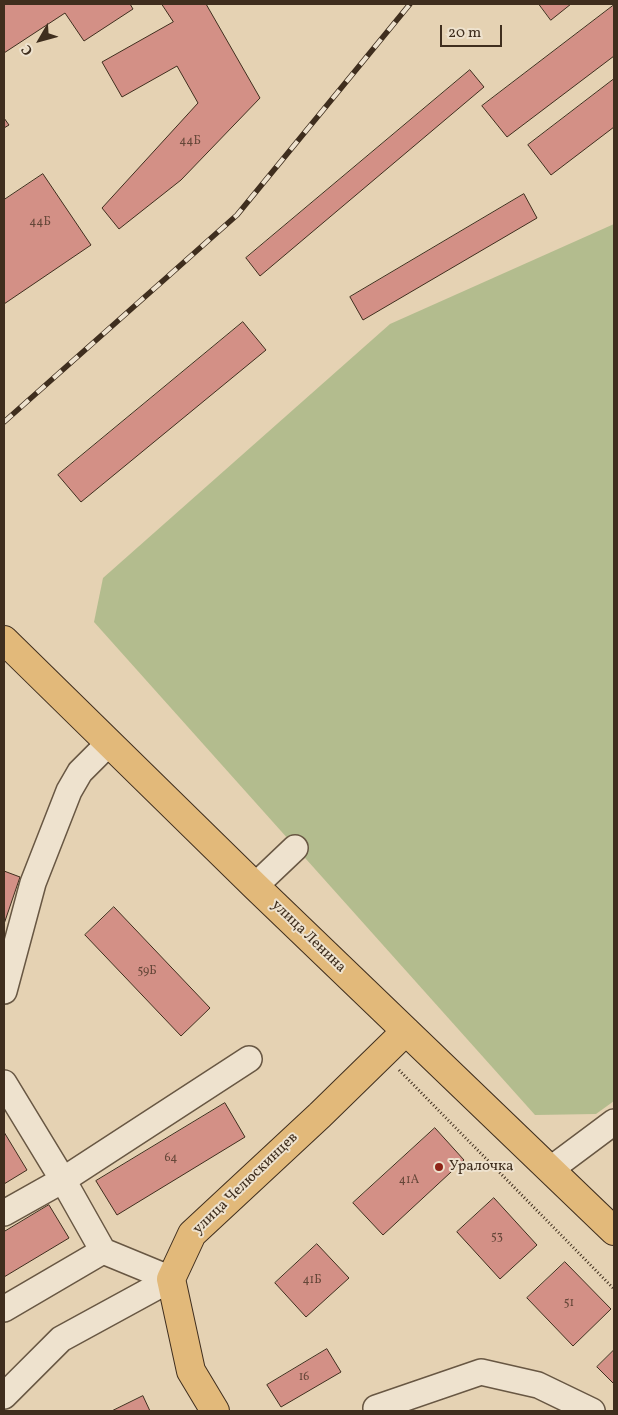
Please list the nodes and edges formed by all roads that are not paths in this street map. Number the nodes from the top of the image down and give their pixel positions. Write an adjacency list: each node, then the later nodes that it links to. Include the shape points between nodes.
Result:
1 (4, 640): 2 (main road, улица Ленина)
2 (109, 743): 4 (main road, улица Ленина); 5 (street, via 80,772 69,790 33,883)
3 (295, 848): 4 (street)
4 (255, 886): 6 (main road, улица Ленина)
5 (4, 992)
6 (406, 1031): 10 (main road, улица Ленина); 15 (main road, улица Челюскинцев, via 192,1234)
7 (249, 1060): 11 (street)
8 (4, 1083): 11 (street)
9 (614, 1122): 10 (street)
10 (551, 1169): 13 (main road, улица Ленина)
11 (63, 1180): 12 (street); 14 (street)
12 (4, 1213)
13 (614, 1231)
14 (103, 1251): 15 (street); 16 (street)
15 (171, 1279): 17 (street, via 60,1339); 19 (main road, via 190,1371)
16 (4, 1309)
17 (4, 1396)
18 (376, 1408): 20 (street, via 481,1372 538,1385)
19 (215, 1411)
20 (592, 1411)

